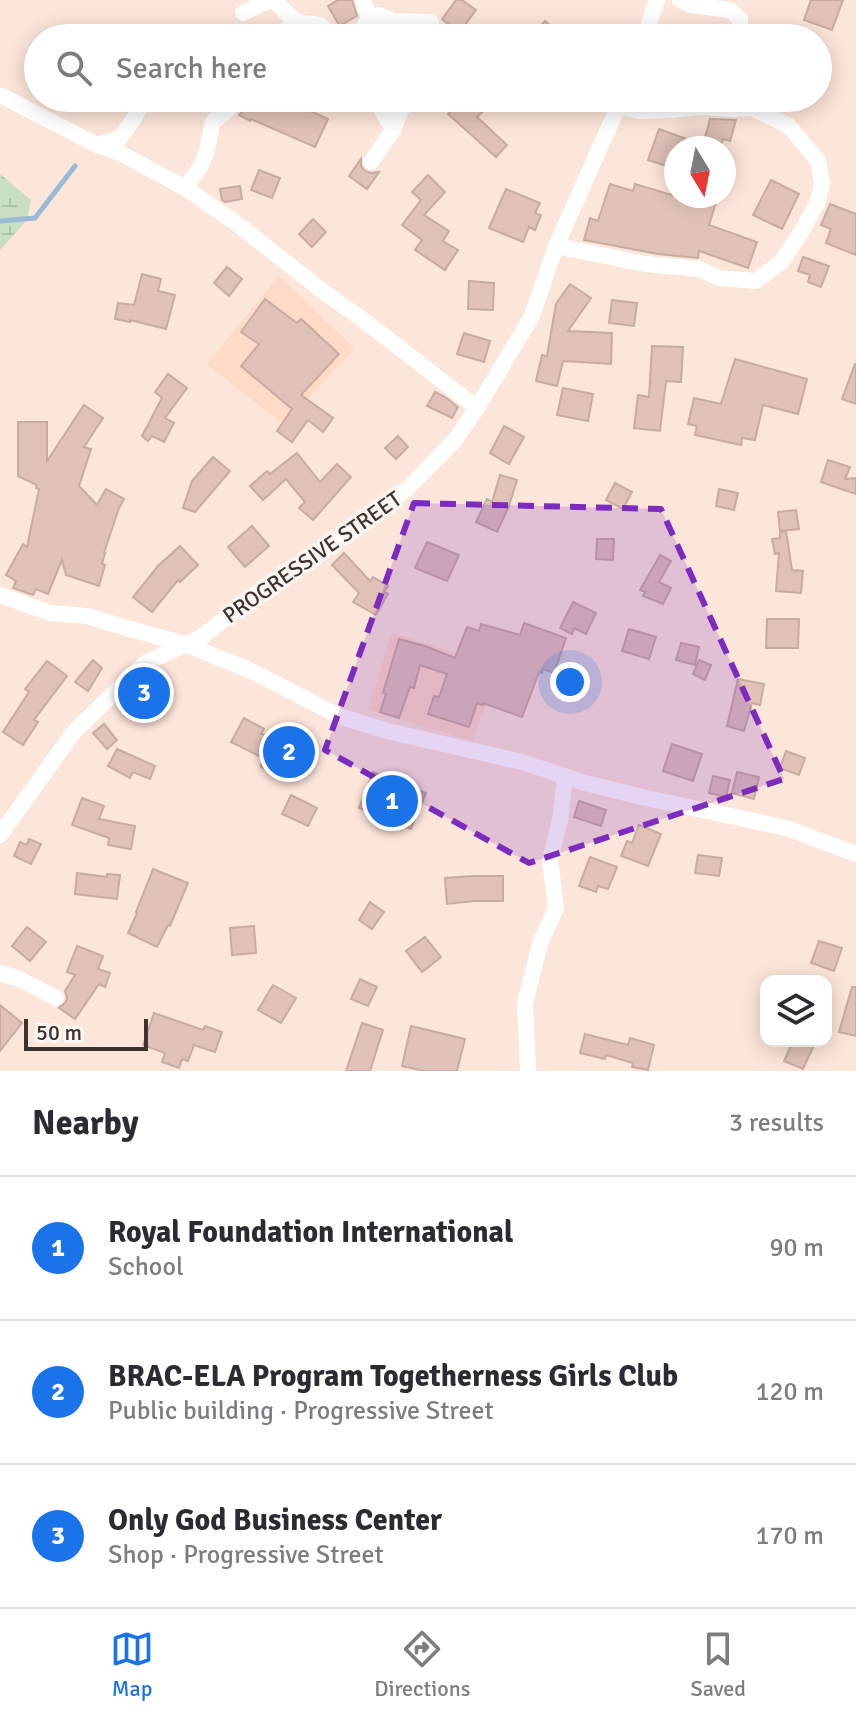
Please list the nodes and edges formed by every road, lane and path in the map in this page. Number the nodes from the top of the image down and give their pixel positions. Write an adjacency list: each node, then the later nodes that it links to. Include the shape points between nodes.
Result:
1 (271, 0): 5 (street); 7 (street)
2 (363, 0): 6 (street)
3 (657, 0): 12 (street)
4 (680, 0): 13 (street, via 730,10)
5 (243, 13)
6 (369, 18): 10 (street); 11 (street)
7 (296, 22): 8 (street); 9 (street)
8 (293, 24)
9 (312, 24)
10 (366, 24)
11 (431, 24)
12 (649, 24)
13 (740, 24)
14 (0, 95): 15 (street)
15 (24, 107)
16 (33, 112): 24 (street)
17 (138, 112): 24 (street, via 119,139)
18 (225, 112): 26 (street, via 213,122 201,166)
19 (383, 112): 23 (street)
20 (400, 112): 23 (street)
21 (616, 112): 27 (street, PROGRESSIVE STREET)
22 (760, 112): 27 (street, via 789,126 818,161 822,183 818,201 782,261 756,281)
23 (393, 130): 25 (street)
24 (97, 145): 26 (street)
25 (371, 162)
26 (185, 188): 28 (street)
27 (556, 246): 28 (street, PROGRESSIVE STREET, via 532,316)
28 (477, 408): 30 (street, PROGRESSIVE STREET, via 455,440 407,489)
29 (0, 595): 30 (street, via 50,613 87,616)
30 (188, 645): 31 (street, via 339,716); 32 (street, PROGRESSIVE STREET, via 145,663 73,733)
31 (565, 776): 33 (street, via 786,828); 36 (street, via 550,860 556,908 540,944 525,1003)
32 (0, 835)
33 (856, 854)
34 (0, 973): 35 (street)
35 (56, 998)
36 (528, 1071)

